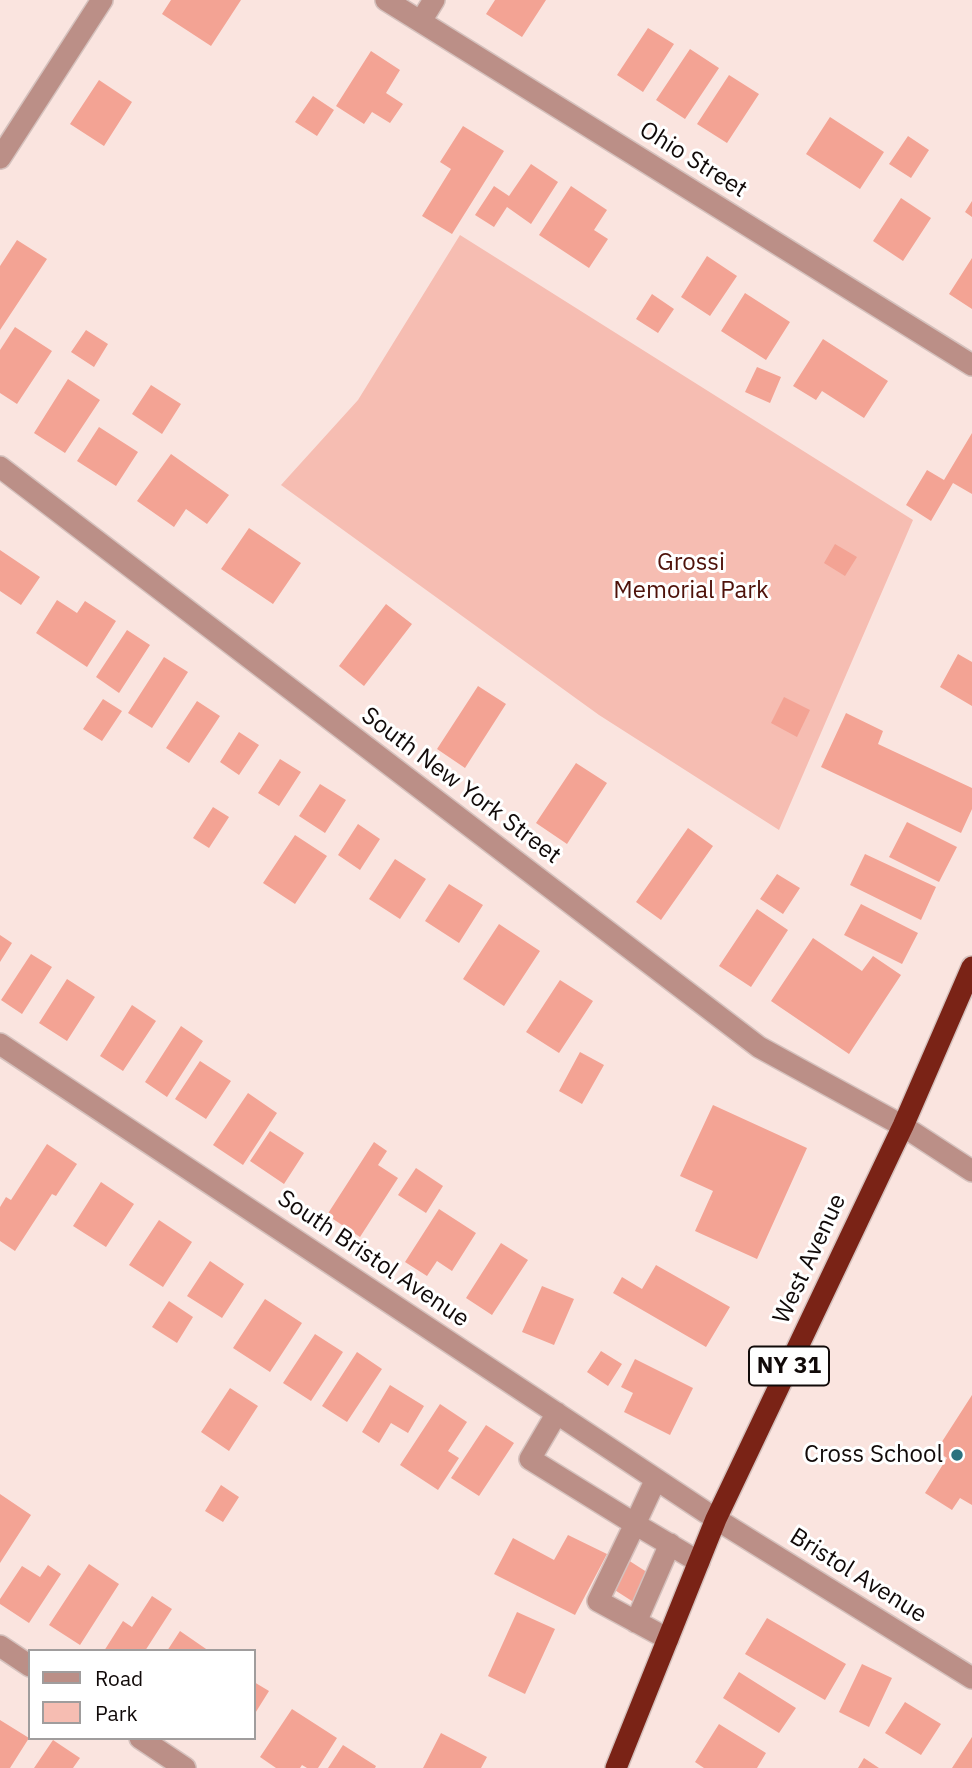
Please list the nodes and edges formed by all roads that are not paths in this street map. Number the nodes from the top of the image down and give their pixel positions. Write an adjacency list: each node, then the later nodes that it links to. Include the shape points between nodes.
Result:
1 (102, 0): 5 (street)
2 (386, 0): 4 (street, Ohio Street)
3 (433, 0): 4 (street)
4 (421, 21): 6 (street, Ohio Street)
5 (0, 158)
6 (972, 365)
7 (0, 467): 10 (street, South New York Street, via 759,1047)
8 (972, 967): 10 (highway, West Avenue / NY 31)
9 (0, 1044): 12 (street, South Bristol Avenue)
10 (902, 1126): 11 (street, South New York Street); 14 (highway, West Avenue / NY 31)
11 (972, 1171)
12 (557, 1413): 13 (street, South Bristol Avenue); 15 (street, via 530,1459)
13 (656, 1479): 14 (street, South Bristol Avenue); 15 (street)
14 (716, 1519): 17 (highway, West Avenue / NY 31); 22 (street, Bristol Avenue)
15 (635, 1524): 16 (street); 18 (street, via 598,1601)
16 (670, 1544): 17 (street); 18 (street)
17 (699, 1562): 19 (highway, West Avenue / NY 31)
18 (636, 1622): 19 (street)
19 (668, 1639): 25 (highway, West Avenue / NY 31)
20 (0, 1646): 21 (street)
21 (28, 1665)
22 (972, 1678)
23 (143, 1740): 24 (street)
24 (185, 1768)
25 (616, 1768)

